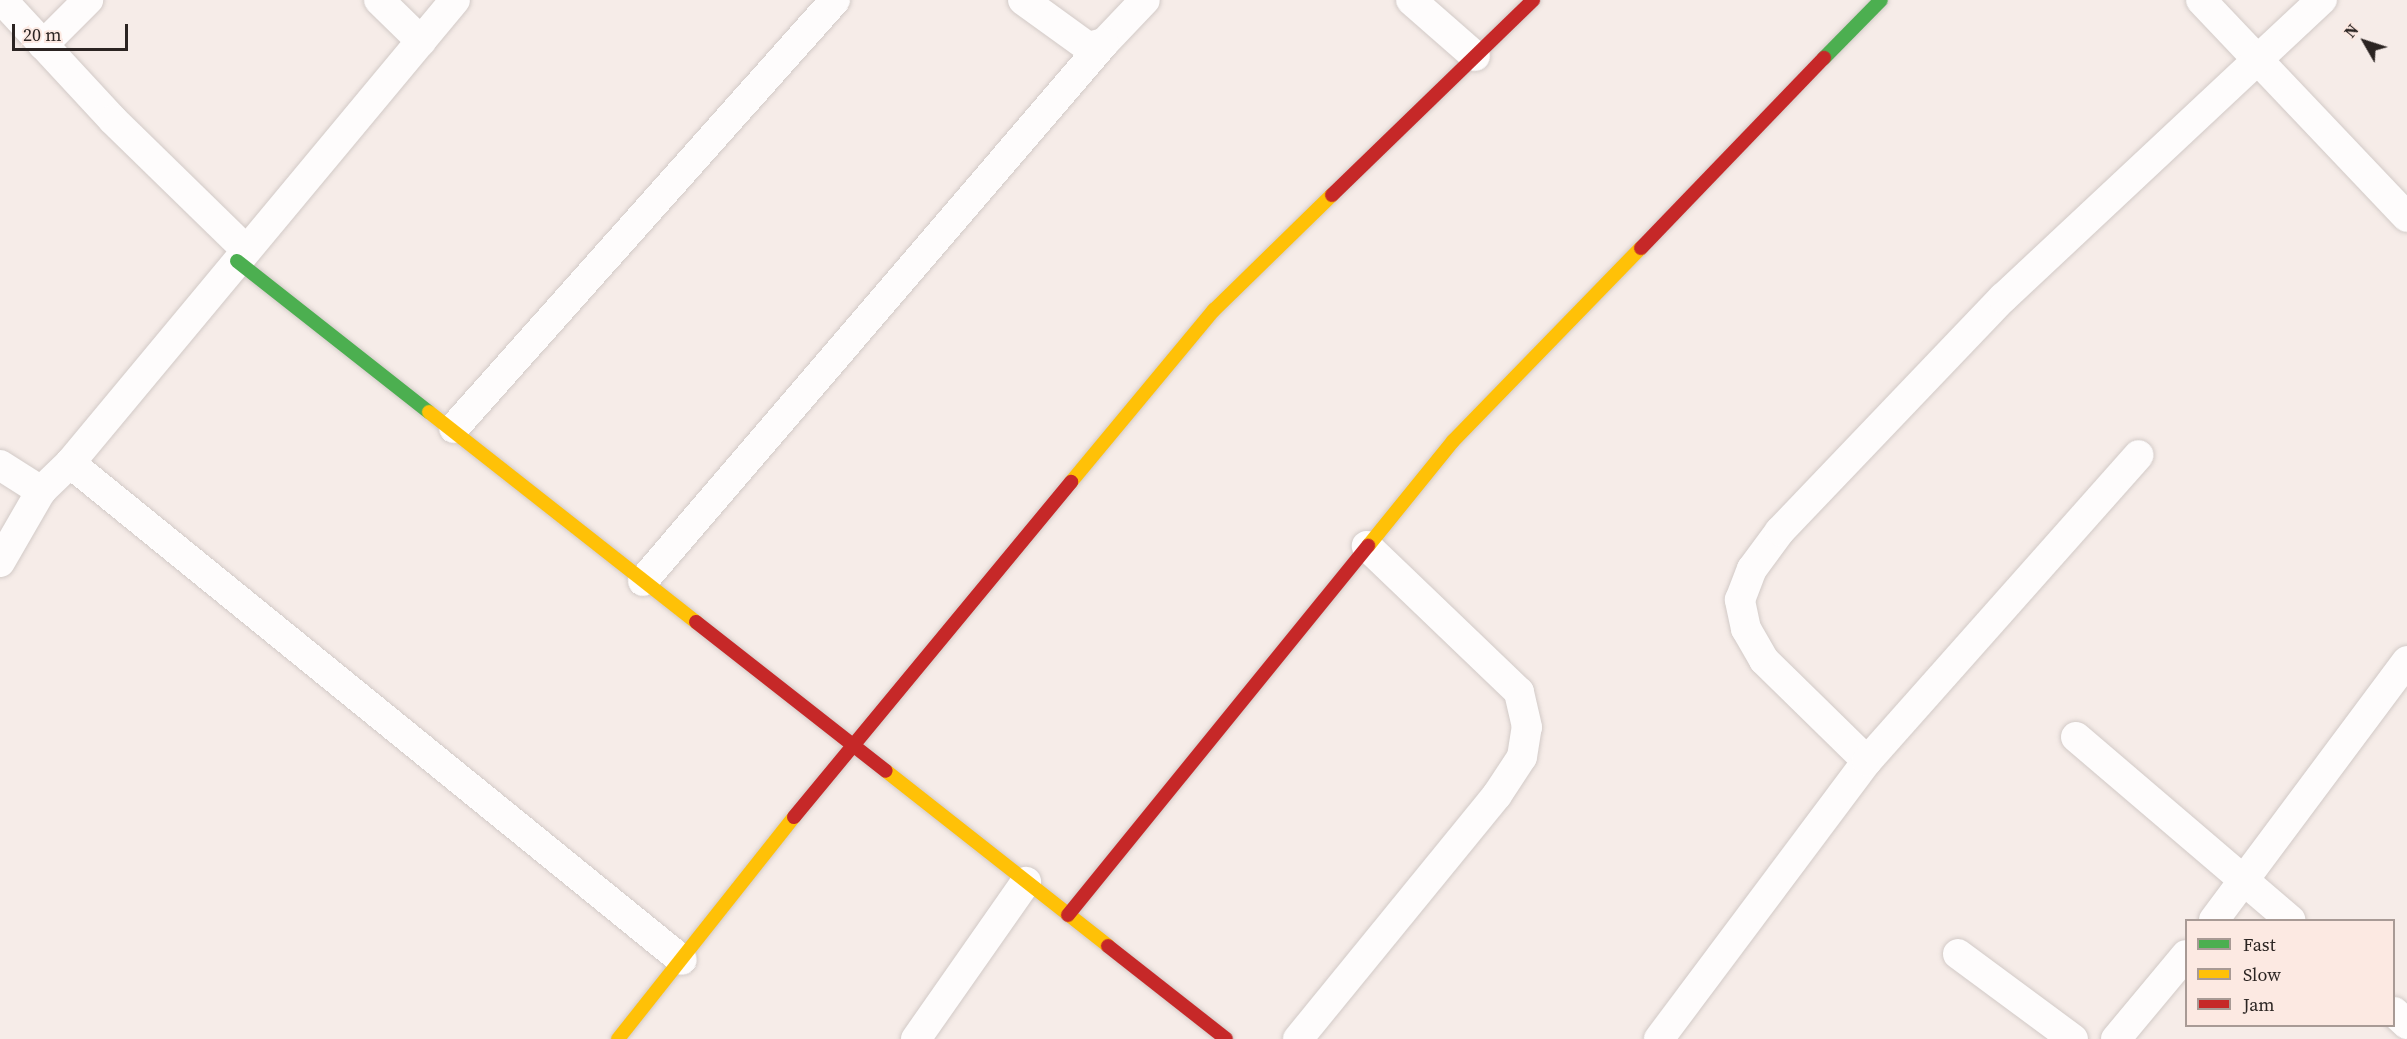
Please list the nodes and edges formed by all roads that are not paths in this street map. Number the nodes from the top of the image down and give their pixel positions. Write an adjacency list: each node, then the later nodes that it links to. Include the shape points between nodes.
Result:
1 (2, 0): 15 (street)
2 (88, 0): 15 (street)
3 (379, 0): 13 (street)
4 (455, 0): 13 (street)
5 (835, 0): 20 (street)
6 (1023, 0): 14 (street, via 1074,41 1088,47)
7 (1145, 0): 14 (street)
8 (1412, 0): 16 (street)
9 (1533, 0): 16 (street)
10 (1881, 0): 25 (street, via 1453,441)
11 (2201, 0): 17 (street)
12 (2322, 0): 17 (street)
13 (421, 41): 19 (street)
14 (1104, 43): 27 (street)
15 (43, 45): 19 (street)
16 (1475, 56): 30 (street, via 1214,310)
17 (2260, 60): 18 (street); 31 (street, via 2003,298 1780,531 1752,569 1740,600 1746,629 1764,660)
18 (2407, 217)
19 (242, 255): 20 (street); 22 (street)
20 (454, 428): 27 (street)
21 (2139, 455): 31 (street)
22 (70, 463): 24 (street); 39 (street)
23 (0, 465): 24 (street)
24 (41, 491): 26 (street)
25 (1366, 546): 34 (street); 45 (street, via 1519,692 1527,727 1522,757 1497,795)
26 (0, 562)
27 (643, 581): 30 (street)
28 (2407, 662): 32 (street)
29 (2076, 737): 32 (street)
30 (851, 746): 33 (street); 39 (street)
31 (1867, 761): 46 (street)
32 (2244, 880): 35 (street); 36 (street)
33 (1026, 882): 34 (street); 44 (street)
34 (1068, 915): 42 (street)
35 (2215, 919)
36 (2288, 919)
37 (1958, 954): 47 (street)
38 (2185, 957): 48 (street)
39 (681, 960): 43 (street)
40 (2395, 1013): 41 (street)
41 (2407, 1024)
42 (1219, 1037)
43 (618, 1039)
44 (916, 1039)
45 (1298, 1039)
46 (1659, 1039)
47 (2073, 1039)
48 (2116, 1039)

